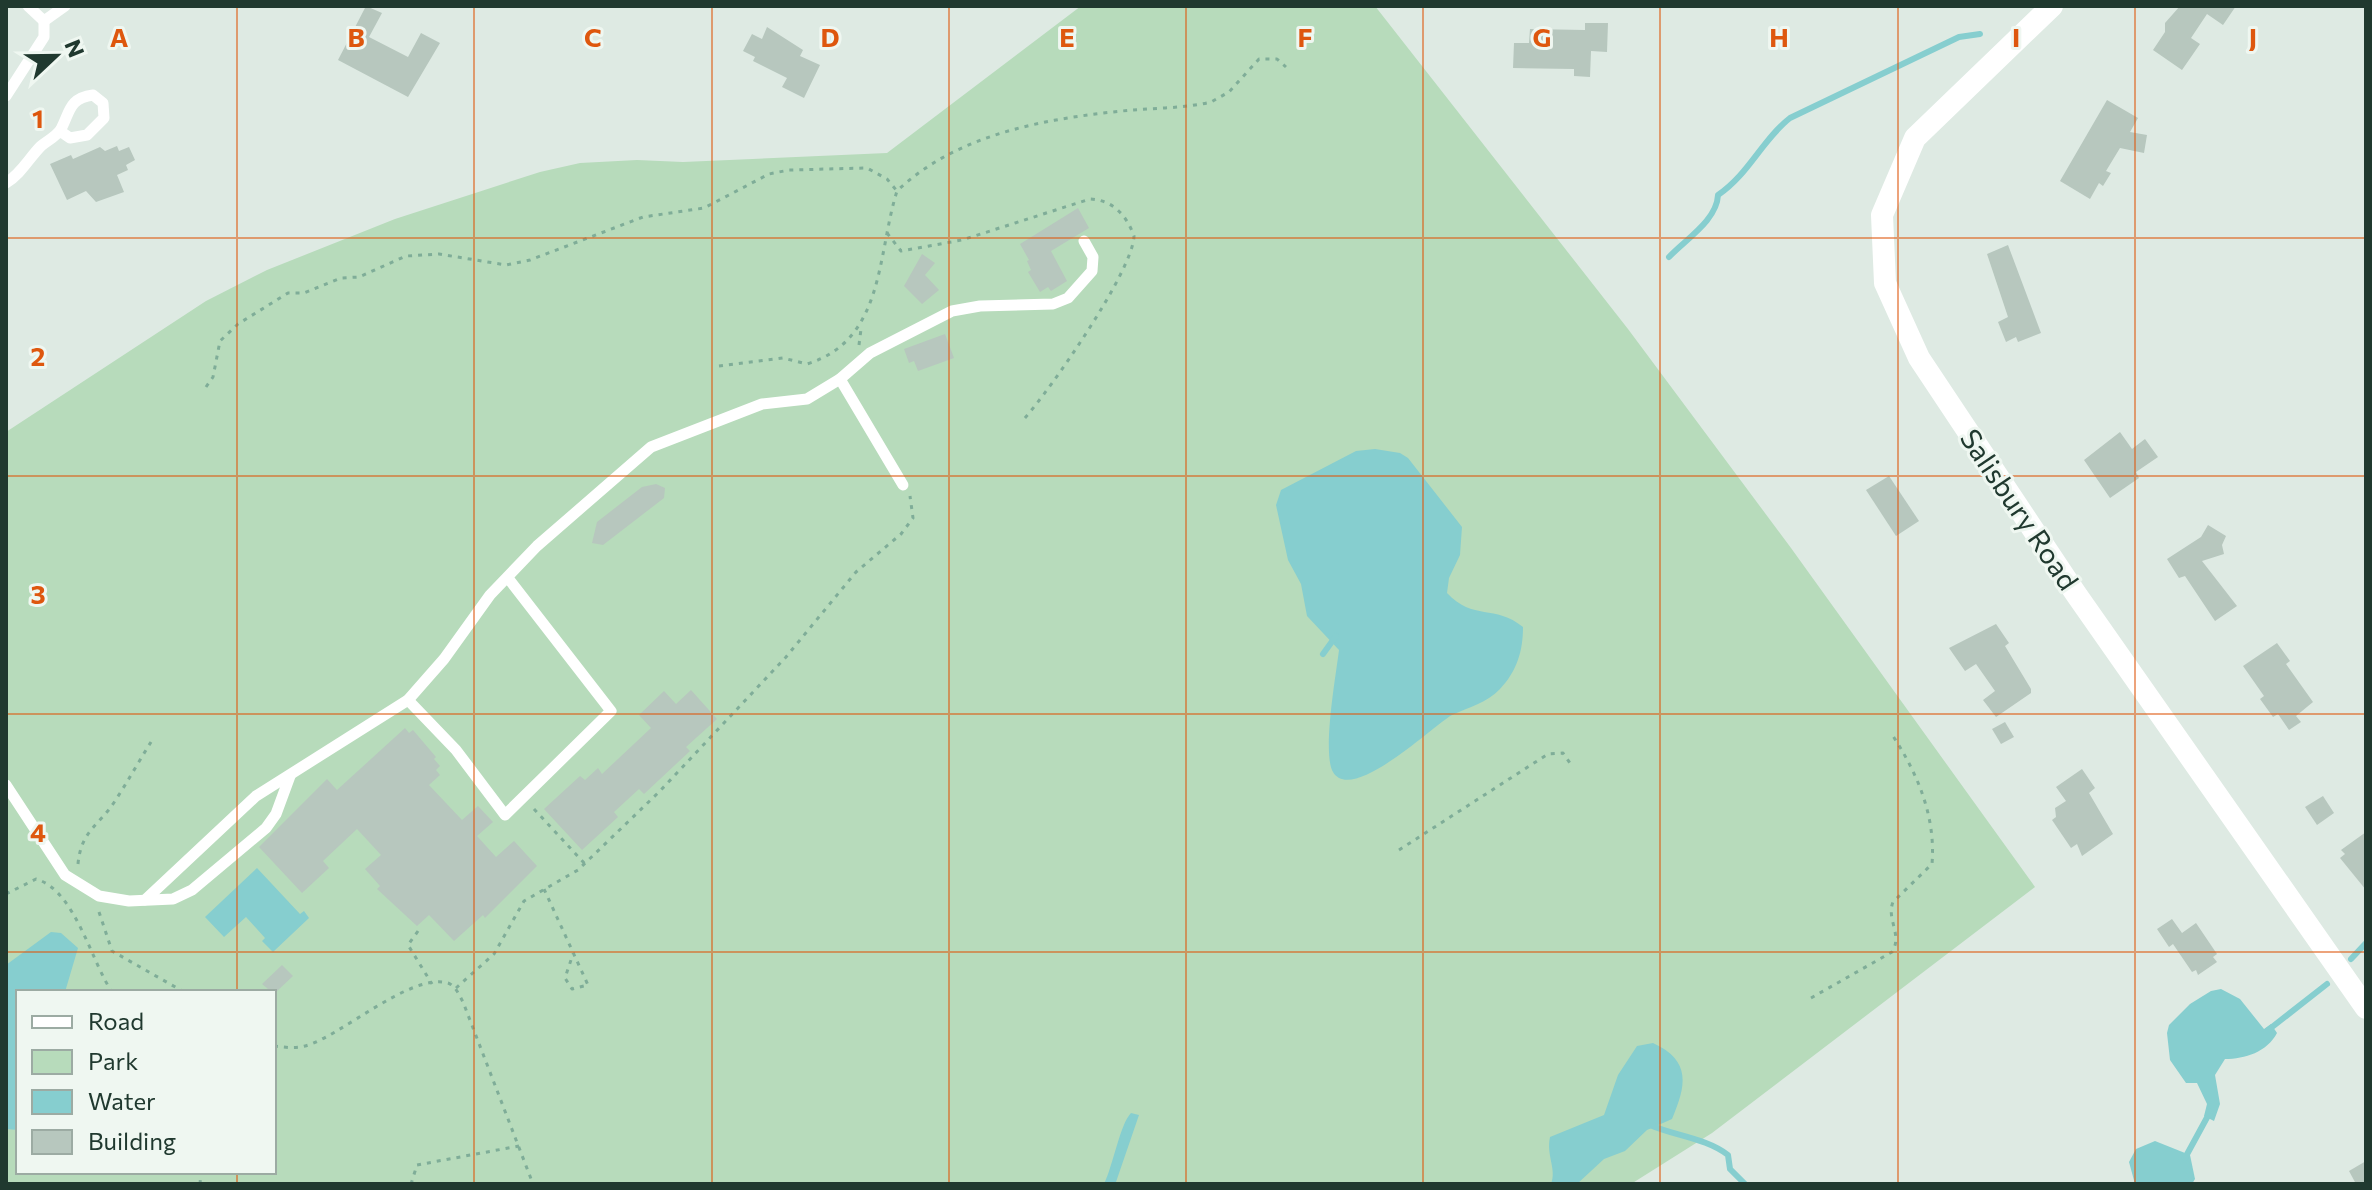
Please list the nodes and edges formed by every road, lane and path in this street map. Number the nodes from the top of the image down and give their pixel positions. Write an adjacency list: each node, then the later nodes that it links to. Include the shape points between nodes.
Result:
1 (28, 6): 4 (lane)
2 (65, 6): 4 (lane)
3 (2052, 6): 39 (street, Salisbury Road, via 1915,138 1882,215 1885,283 1919,358 2076,594)
4 (44, 21): 6 (lane, via 44,37)
5 (1286, 67): 9 (path, via 1277,59 1259,59 1229,92 1211,102 1068,117 996,134 940,161)
6 (6, 96)
7 (60, 131): 8 (lane)
8 (6, 183)
9 (897, 191): 10 (path); 14 (path, via 867,168 789,170 769,174 704,208 643,217 530,260 506,265 439,254 406,256 359,277 288,293 238,324 220,341)
10 (887, 233): 12 (path, via 862,325 835,350 807,364 783,358); 15 (path, via 901,251 962,240 1090,199 1103,200 1122,215 1134,236 1130,255 1081,339)
11 (1084, 241): 13 (lane, via 1093,257 1092,271 1068,298 1053,304 952,311 870,353)
12 (719, 366)
13 (840, 379): 16 (lane); 17 (lane, via 807,399 762,404 651,447 537,546)
14 (206, 387)
15 (1024, 419)
16 (903, 485): 26 (path, via 913,518 901,534 856,572 699,752)
17 (508, 578): 18 (lane); 24 (lane, via 611,711)
18 (408, 700): 22 (lane); 24 (lane, via 456,750 505,815)
19 (1891, 733): 38 (path, via 1912,767 1930,819 1932,864 1893,902 1897,937 1892,952)
20 (151, 742): 27 (path, via 113,804 83,840)
21 (1572, 766): 25 (path, via 1563,753 1548,754)
22 (290, 776): 31 (lane, via 256,796); 31 (lane, via 276,814 256,837 192,890 173,899)
23 (6, 785): 27 (lane, via 65,875)
24 (523, 797): 26 (path)
25 (1399, 850)
26 (585, 864): 28 (path)
27 (77, 884): 30 (lane)
28 (544, 889): 33 (path); 35 (path, via 524,901 494,954)
29 (6, 894): 36 (path, via 36,879 53,887)
30 (99, 896): 31 (lane); 37 (path, via 112,951)
31 (145, 900)
32 (418, 931): 34 (path, via 408,945)
33 (573, 954): 33 (path, via 588,985 572,989 565,978)
34 (432, 985): 35 (path); 40 (path, via 385,1002 316,1042)
35 (456, 988): 41 (path)
36 (111, 990)
37 (180, 990)
38 (1811, 998)
39 (2366, 1008)
40 (276, 1046)
41 (519, 1146): 42 (path, via 417,1165); 43 (path)
42 (411, 1184)
43 (533, 1184)

